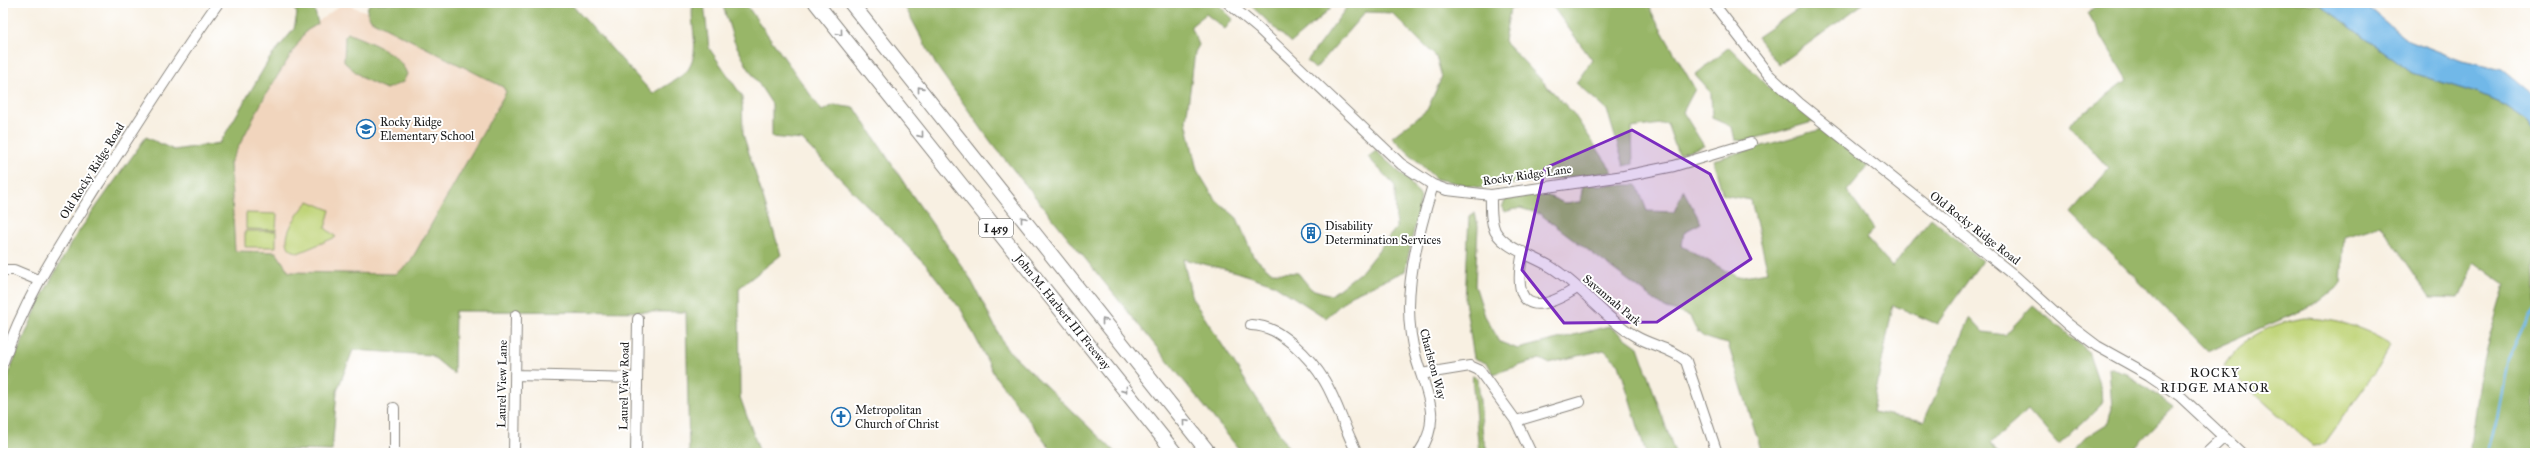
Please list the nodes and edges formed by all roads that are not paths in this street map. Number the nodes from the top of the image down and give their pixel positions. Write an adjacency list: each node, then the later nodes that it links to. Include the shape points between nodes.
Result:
1 (218, 3): 11 (street, Old Rocky Ridge Road, via 177,61)
2 (816, 3): 27 (highway, John M. Harbert III Freeway / I 459, one-way to 27)
3 (851, 3): 28 (highway, I 459, one-way to 3)
4 (1228, 3): 7 (street, Rocky Ridge Lane, via 1259,29 1383,148)
5 (1712, 3): 23 (street, Old Rocky Ridge Road, via 1764,69 1799,103 2016,276 2068,324 2097,346 2175,393)
6 (1751, 143): 8 (street, Rocky Ridge Lane, via 1649,171)
7 (1433, 185): 8 (street, Rocky Ridge Lane, via 1447,190); 17 (street, Charlston Way, via 1423,220 1409,305 1410,332)
8 (1491, 195): 9 (street, Savannah Park, via 1491,214 1495,230 1502,239)
9 (1523, 252): 12 (street, Savannah Park, via 1552,267); 12 (street, via 1521,292 1524,300 1530,304 1564,297)
10 (3, 270): 11 (street, via 14,270)
11 (38, 280): 16 (street, Old Rocky Ridge Road, via 18,319)
12 (1578, 288): 32 (street, Savannah Park, via 1622,328 1636,337 1678,354 1686,361)
13 (516, 315): 18 (street, Laurel View Lane)
14 (638, 319): 19 (street, Laurel View Road)
15 (1251, 325): 29 (street, via 1265,326 1278,331 1319,370 1330,388)
16 (3, 362)
17 (1421, 374): 22 (street, via 1470,366 1479,370); 30 (street, Charlston Way, via 1432,414 1430,430)
18 (515, 376): 19 (street); 25 (street, Laurel View Lane)
19 (637, 378): 26 (street, Laurel View Road)
20 (1580, 402): 22 (street)
21 (394, 408): 24 (street)
22 (1516, 421): 31 (street)
23 (2223, 438): 33 (street); 34 (street, Old Rocky Ridge Road)
24 (394, 453)
25 (514, 453)
26 (636, 453)
27 (1176, 453)
28 (1209, 453)
29 (1357, 453)
30 (1419, 453)
31 (1531, 453)
32 (1717, 453)
33 (2207, 453)
34 (2241, 453)

